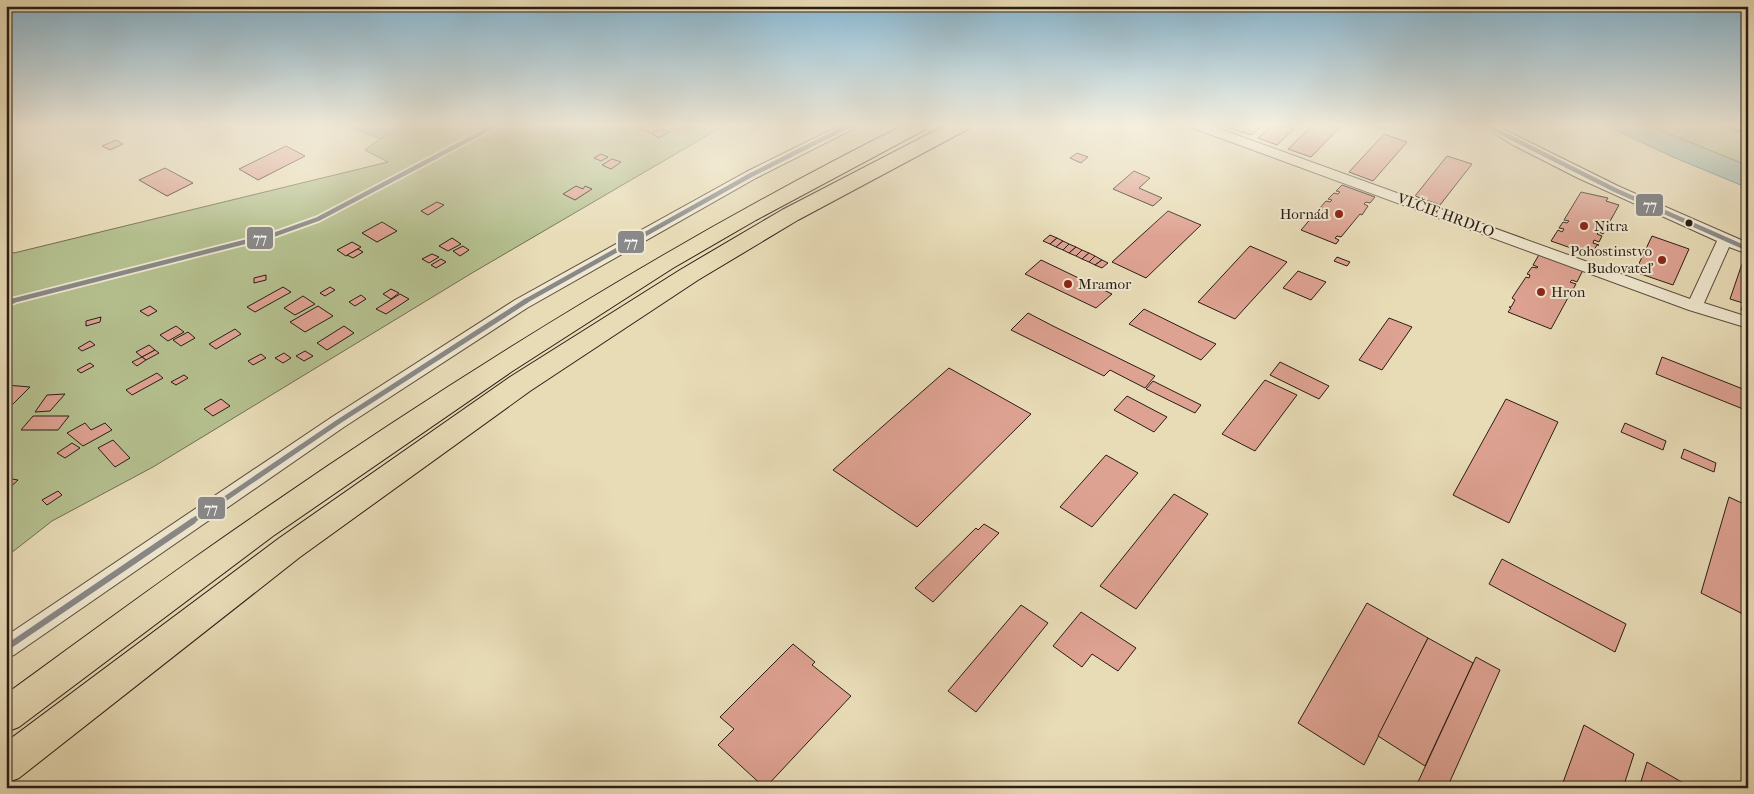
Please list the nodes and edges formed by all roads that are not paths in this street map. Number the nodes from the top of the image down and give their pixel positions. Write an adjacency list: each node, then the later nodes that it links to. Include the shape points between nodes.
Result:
1 (775, 162): 11 (street, via 521,304 338,422)
2 (848, 162): 6 (highway)
3 (881, 162): 6 (highway)
4 (1300, 162): 9 (street, VLČIE HRDLO)
5 (1555, 162): 7 (street)
6 (776, 211): 12 (highway, via 666,261 494,370 261,528); 13 (highway, via 689,275 504,396 289,548)
7 (1725, 240): 8 (street); 9 (street)
8 (1748, 249)
9 (1694, 306): 10 (street, VLČIE HRDLO)
10 (1748, 323)
11 (6, 648)
12 (6, 716)
13 (6, 765)

